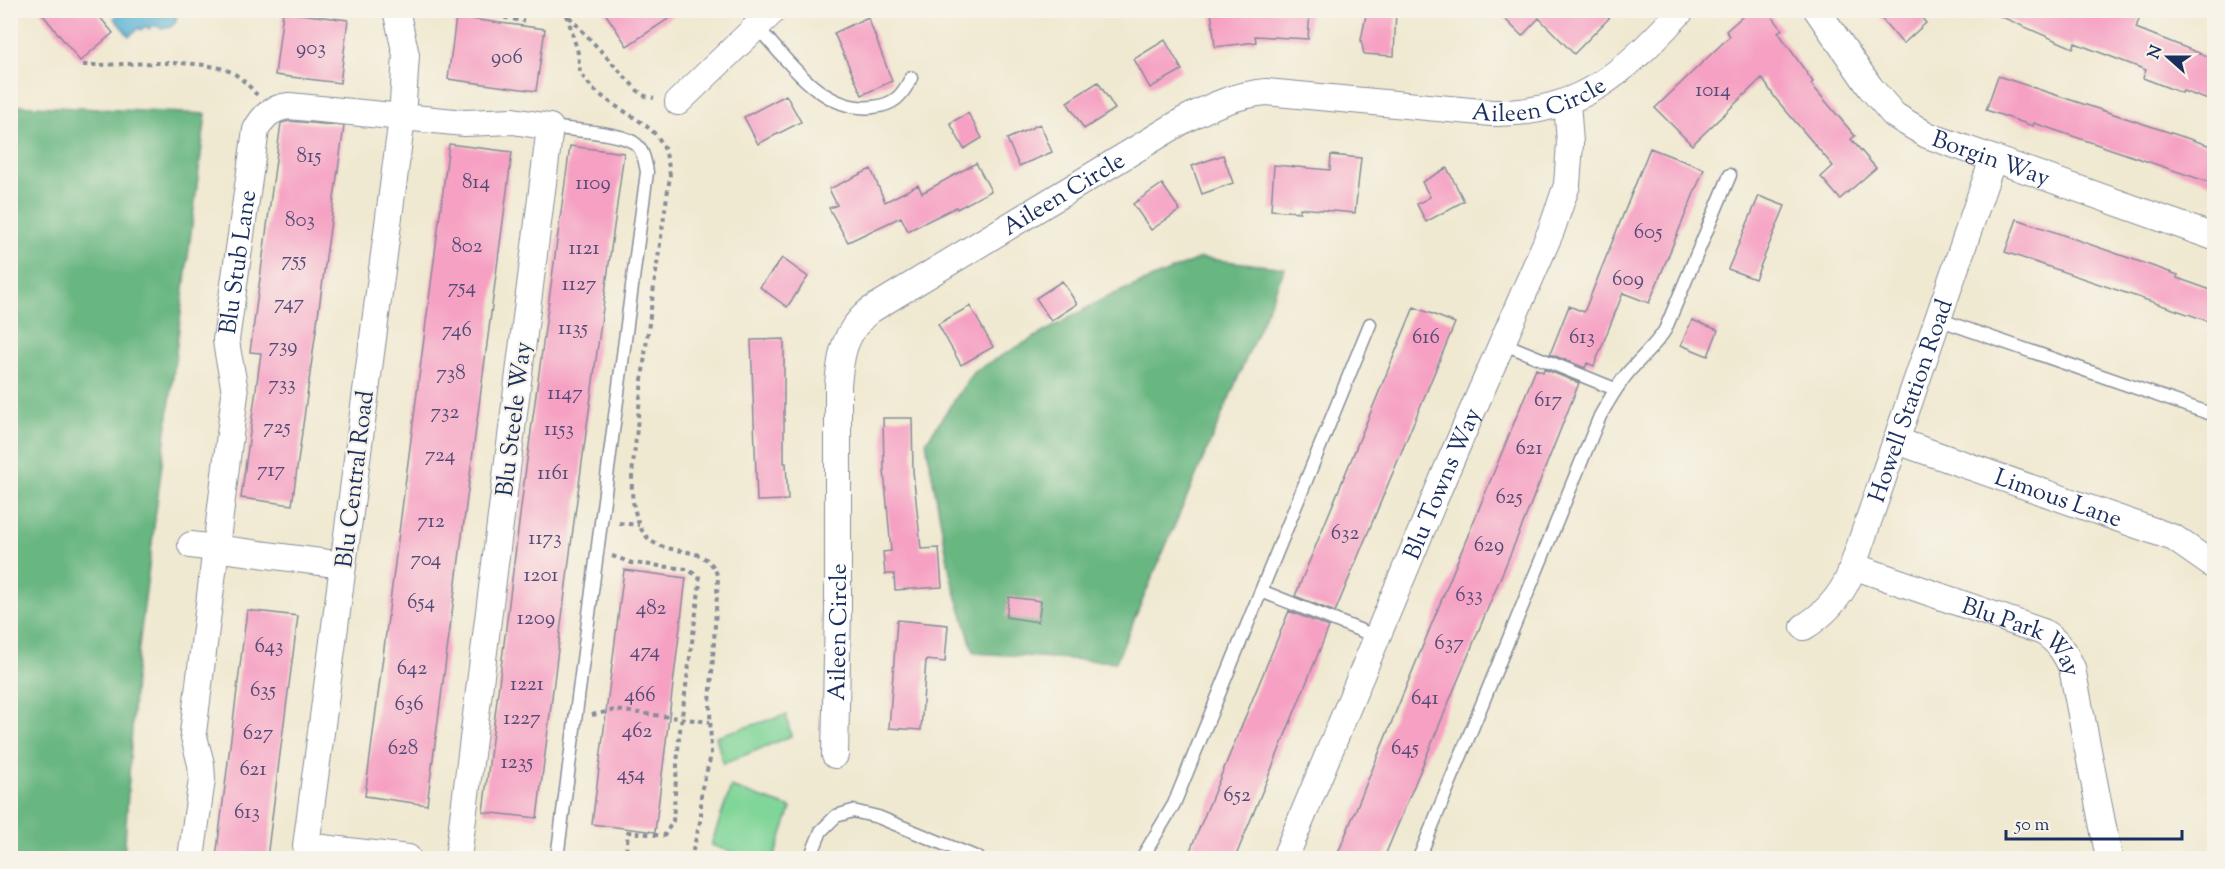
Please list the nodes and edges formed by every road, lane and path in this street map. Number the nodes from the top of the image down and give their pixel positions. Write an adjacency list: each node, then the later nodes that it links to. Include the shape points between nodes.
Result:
1 (396, 10): 14 (street, Blu Central Road, via 406,55)
2 (563, 10): 5 (path)
3 (1817, 10): 16 (street, Borgin Way, via 1870,87 1894,114 1927,135)
4 (1671, 14): 12 (street, Aileen Circle, via 1643,52 1616,75)
5 (567, 15): 11 (path, via 637,90 651,98); 26 (path, via 584,80 655,132 668,161 670,176 631,473 630,489)
6 (434, 17): 8 (path, via 469,12)
7 (765, 19): 10 (lane, via 813,86 828,99 865,108 883,106 897,100); 11 (street)
8 (524, 21)
9 (83, 65): 13 (path, via 215,67 234,73 250,86)
10 (911, 78)
11 (669, 100)
12 (1567, 102): 21 (street, Blu Towns Way, via 1567,185); 38 (street, Aileen Circle, via 1513,114 1298,94 1243,94 1184,120 868,310 846,339 838,385)
13 (270, 112): 14 (street, via 289,106); 27 (street, Blu Stub Lane, via 256,130 226,340 235,394)
14 (402, 117): 15 (street, via 465,123 513,121); 29 (street, Blu Central Road)
15 (549, 127): 42 (street, Blu Steele Way); 43 (lane, via 620,137 635,143 647,172)
16 (1993, 159): 18 (street, Borgin Way); 19 (street, Howell Station Road)
17 (1730, 175): 22 (lane, via 1665,330)
18 (2214, 237)
19 (1938, 319): 23 (lane); 24 (street, Howell Station Road)
20 (1371, 324): 32 (lane)
21 (1502, 344): 22 (lane); 34 (street, Blu Towns Way)
22 (1615, 389): 49 (lane, via 1600,416)
23 (2214, 415)
24 (1897, 441): 30 (street, Howell Station Road); 31 (street, Limous Lane, via 2174,538)
25 (614, 522): 26 (path)
26 (639, 525): 37 (path, via 654,544 698,554 715,566 718,578)
27 (203, 547): 29 (street); 40 (street, Blu Stub Lane, via 193,733 202,779)
28 (609, 556): 36 (path, via 632,563 687,569 699,577)
29 (343, 565): 41 (street, Blu Central Road, via 306,846)
30 (1853, 566): 33 (street, Howell Station Road, via 1836,601); 50 (street, Blu Park Way, via 2043,632 2064,651 2073,668)
31 (2214, 566)
32 (1261, 591): 34 (lane); 47 (lane, via 1174,804)
33 (1804, 627)
34 (1377, 638): 48 (street, Blu Towns Way)
35 (588, 715): 36 (path, via 615,710)
36 (681, 718): 37 (path); 39 (path, via 673,821 664,836 628,832)
37 (710, 722): 44 (path, via 711,756 701,791 701,818)
38 (835, 756)
39 (626, 853)
40 (191, 858)
41 (408, 858)
42 (458, 858)
43 (557, 858)
44 (691, 858)
45 (810, 858): 46 (lane, via 821,831 836,816 853,811 878,817)
46 (978, 858)
47 (1142, 858)
48 (1285, 858)
49 (1419, 858)
50 (2109, 858)

